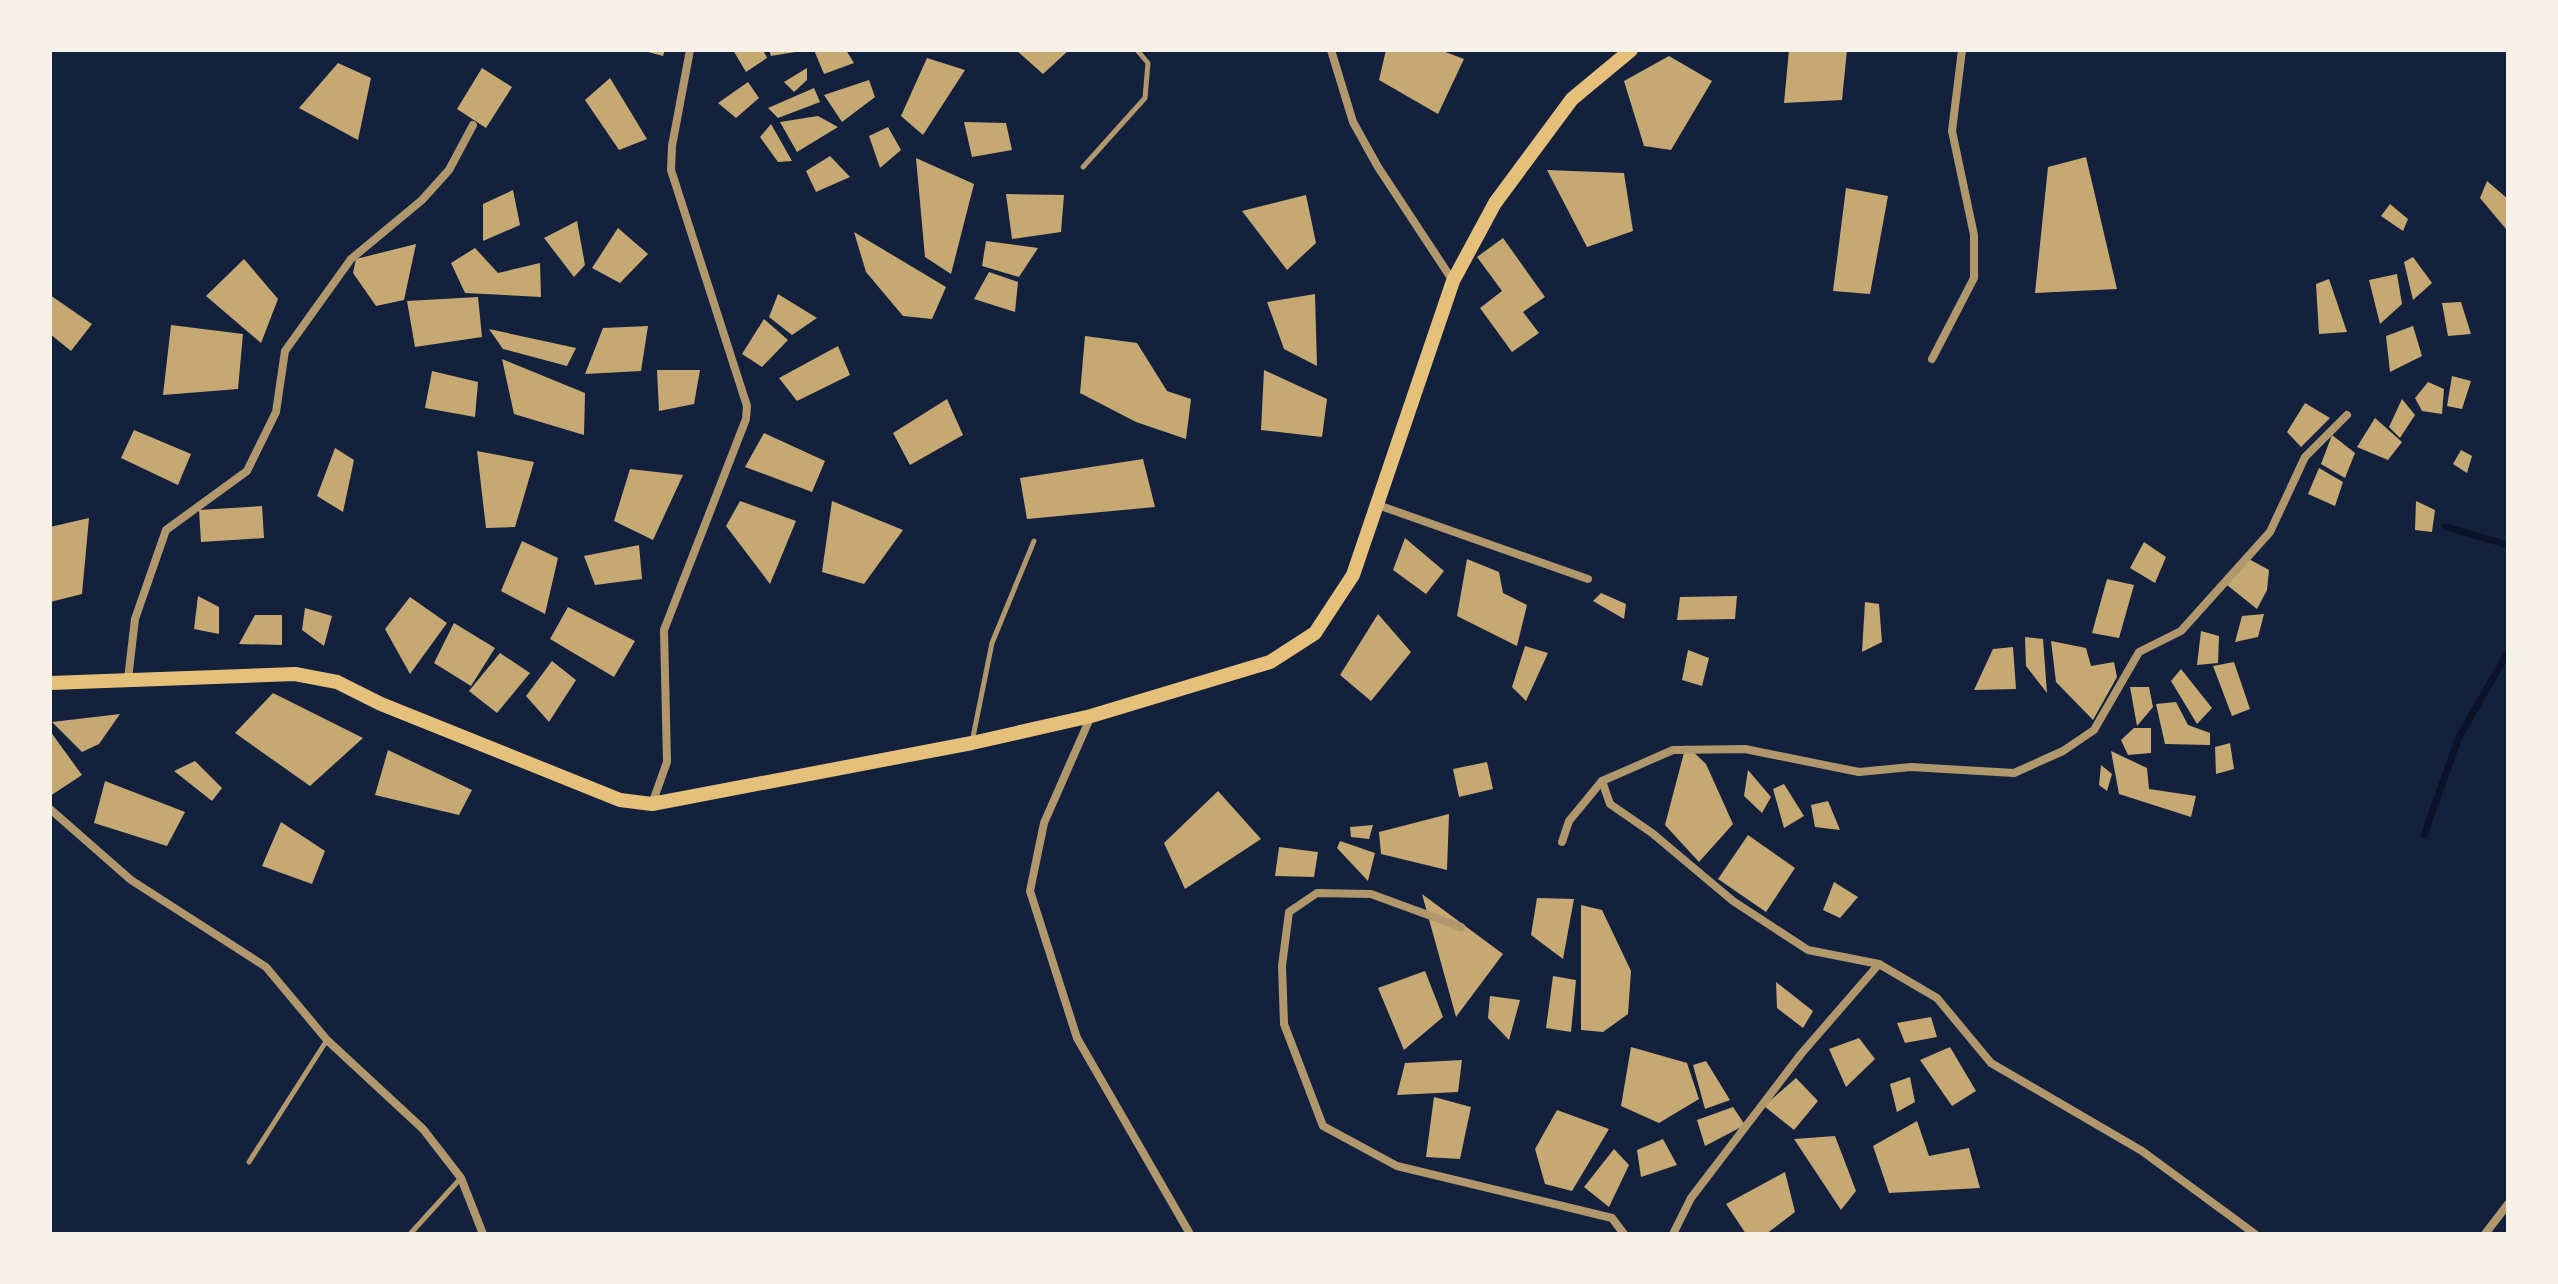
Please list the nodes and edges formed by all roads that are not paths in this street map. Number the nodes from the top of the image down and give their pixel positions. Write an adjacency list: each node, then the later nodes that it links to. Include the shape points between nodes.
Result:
1 (690, 50): 19 (street, via 671,170 747,406 664,630 667,762)
2 (1137, 50): 7 (lane, via 1148,63 1145,98)
3 (1331, 50): 8 (street, via 1353,122)
4 (1631, 50): 8 (main road, via 1572,99 1495,203)
5 (1962, 50): 9 (street, via 1952,131 1974,235 1974,278)
6 (473, 125): 14 (street, via 449,170 422,200 351,259 285,351 276,412 247,471 166,530 135,619)
7 (1083, 167)
8 (1453, 281): 11 (main road)
9 (1932, 359)
10 (2347, 415): 18 (street, via 2305,457 2270,532 2181,631 2139,652 2094,730 2063,751 2014,773 1911,767 1859,772 1745,749 1673,750)
11 (1375, 504): 13 (street); 16 (main road, via 1353,575 1315,633 1270,662)
12 (1034, 541): 17 (lane, via 992,643)
13 (1588, 579)
14 (128, 679): 15 (main road); 19 (main road, via 295,674 337,682 620,800)
15 (50, 683)
16 (1091, 716): 17 (main road); 30 (street, via 1044,823 1030,891 1077,1038)
17 (972, 743): 19 (main road)
18 (1602, 781): 21 (street, via 1569,821); 23 (street, via 1610,804 1745,909 1808,950)
19 (652, 804)
20 (50, 809): 24 (street, via 131,880 266,967)
21 (1562, 842)
22 (1461, 927): 31 (street, via 1371,894 1317,893 1289,912 1282,966 1284,1024 1323,1126 1397,1166 1612,1218)
23 (1879, 964): 32 (street, via 1801,1054 1700,1186); 33 (street, via 1937,998 1991,1063 2142,1151)
24 (327, 1040): 25 (lane); 26 (street, via 423,1129)
25 (249, 1162)
26 (461, 1178): 28 (lane); 29 (street)
27 (2508, 1204): 34 (street)
28 (410, 1234)
29 (483, 1234)
30 (1190, 1234)
31 (1624, 1234)
32 (1673, 1234)
33 (2255, 1234)
34 (2485, 1234)

